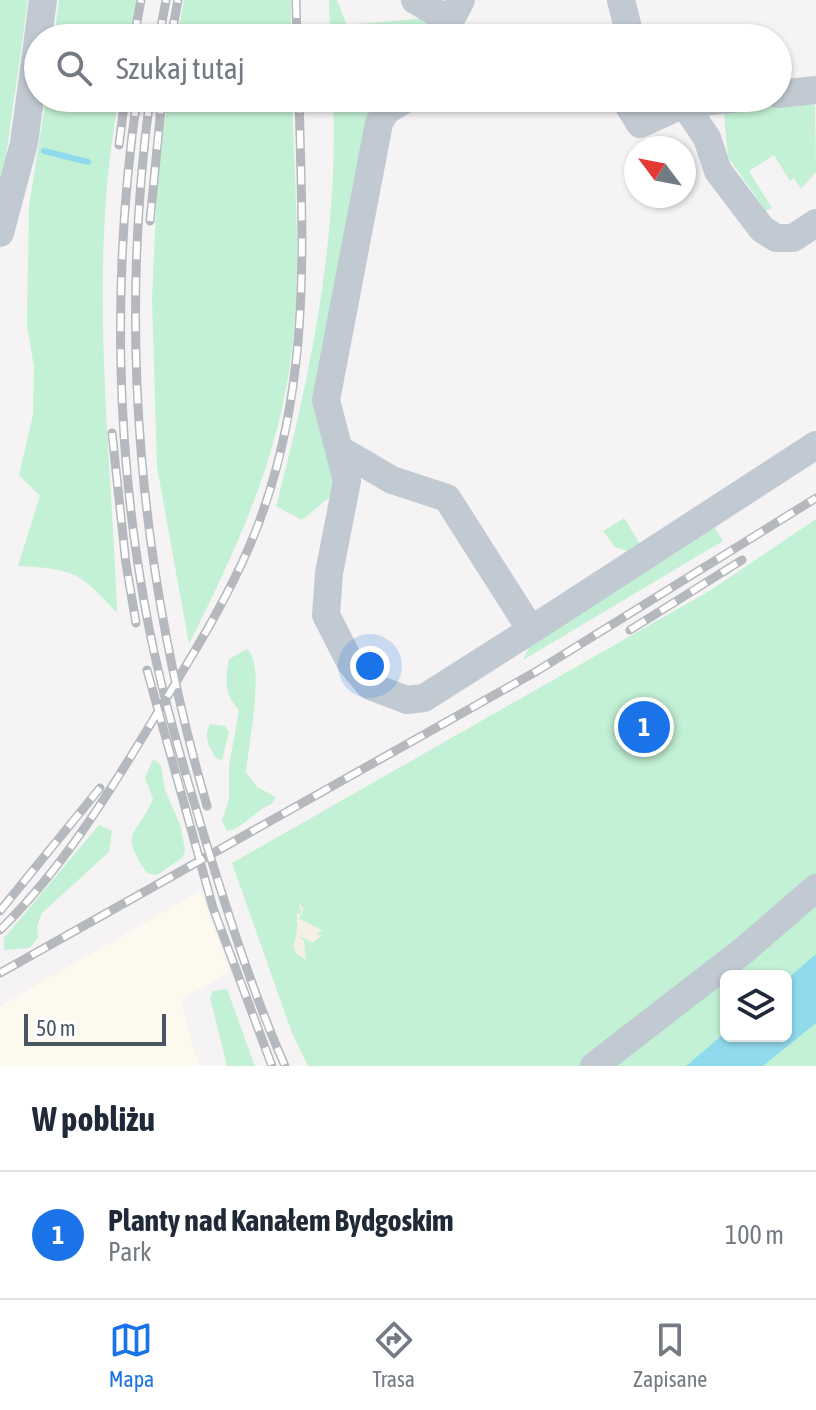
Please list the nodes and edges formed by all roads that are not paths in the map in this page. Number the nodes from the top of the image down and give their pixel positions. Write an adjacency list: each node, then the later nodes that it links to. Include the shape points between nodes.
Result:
1 (43, 0): 5 (street)
2 (415, 0): 4 (street)
3 (621, 0): 6 (street)
4 (453, 20)
5 (40, 24)
6 (625, 24)
7 (816, 90): 8 (street)
8 (792, 93)
9 (28, 112): 15 (street)
10 (385, 112): 17 (street, via 379,123 326,400)
11 (633, 112): 12 (street, via 640,124)
12 (666, 112)
13 (689, 112): 14 (street, via 707,138 718,171 762,229 776,238 793,238)
14 (816, 223)
15 (0, 233)
16 (816, 445): 18 (street)
17 (339, 449): 18 (street, via 392,480 447,498); 18 (street, via 347,481 326,615 350,662 370,686 407,700 424,698)
18 (531, 630)
19 (816, 888): 20 (street)
20 (594, 1066)

